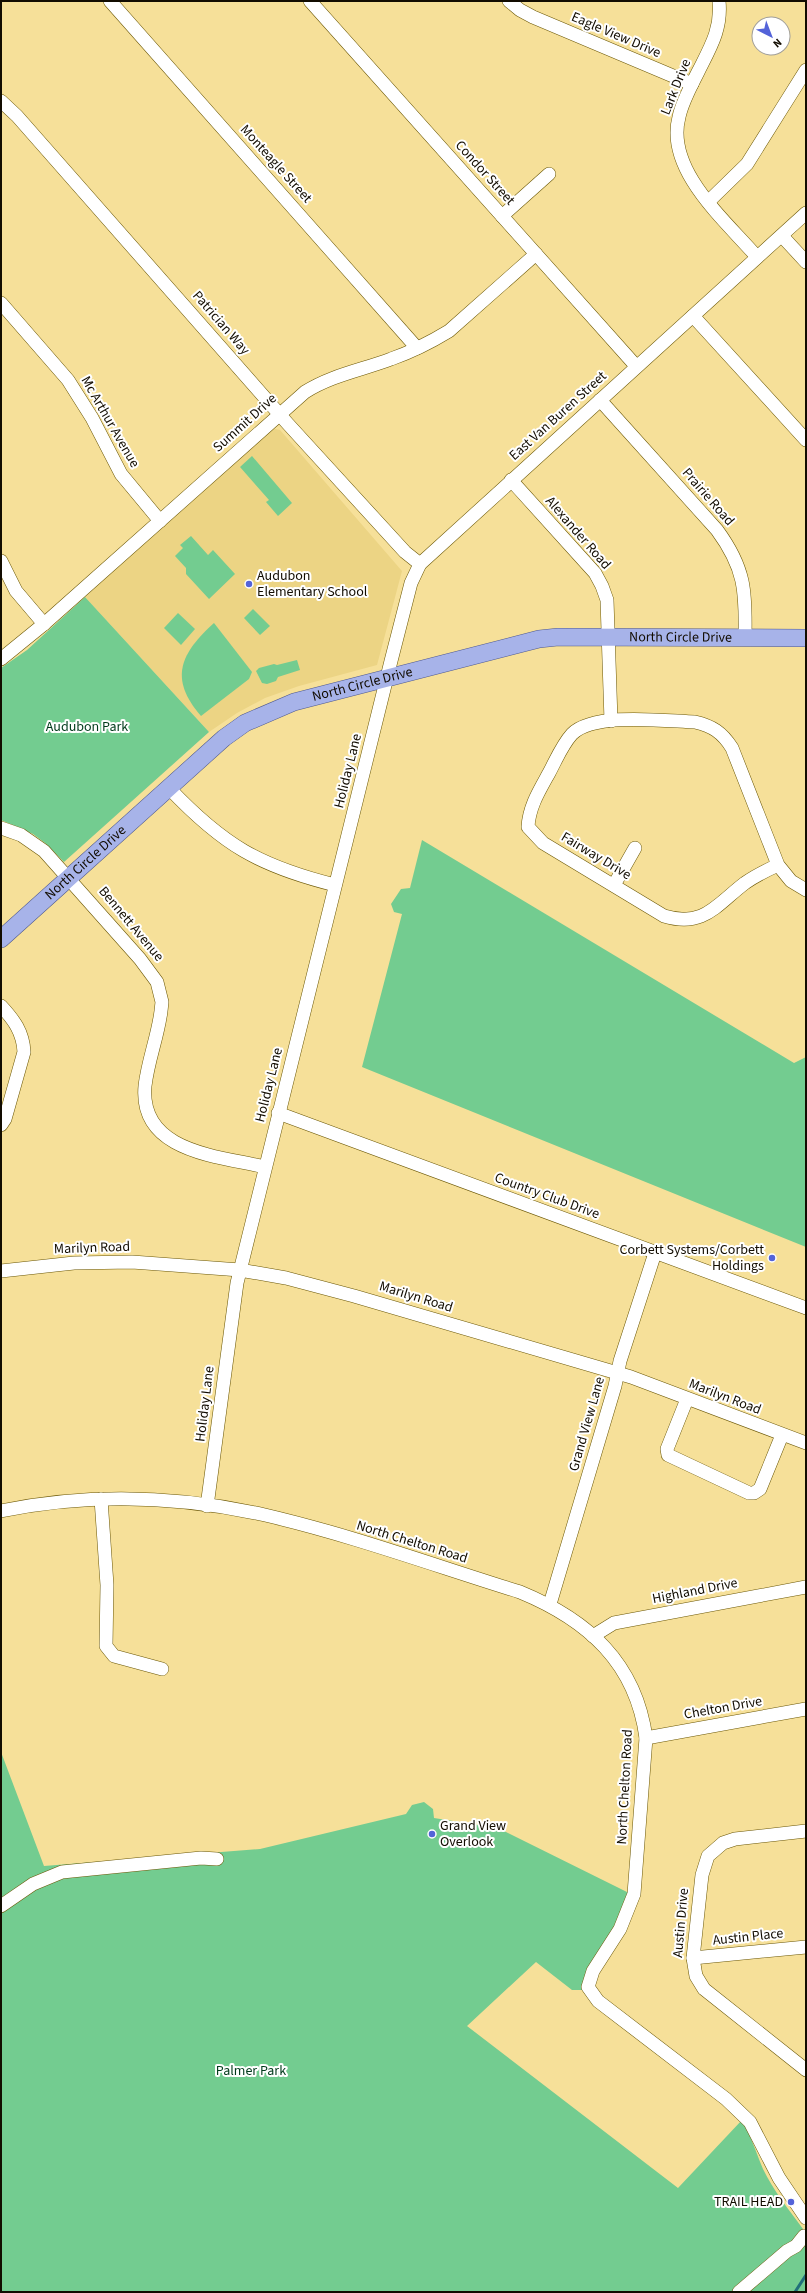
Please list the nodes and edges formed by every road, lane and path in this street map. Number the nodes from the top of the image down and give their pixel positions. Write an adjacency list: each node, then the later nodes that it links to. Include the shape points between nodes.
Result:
1 (110, 1): 18 (street, Monteagle Street)
2 (310, 1): 11 (street, Condor Street)
3 (509, 1): 6 (street, Eagle View Drive, via 533,17)
4 (719, 1): 6 (street, Lark Drive, via 721,15 716,35)
5 (806, 70): 9 (street, via 747,164)
6 (692, 84): 9 (street, Lark Drive, via 678,117 677,136 685,169)
7 (1, 101): 21 (street, Patrician Way, via 17,116)
8 (549, 174): 11 (street)
9 (709, 202): 14 (street, Lark Drive)
10 (806, 213): 12 (street, East Van Buren Street)
11 (502, 216): 13 (street, Condor Street)
12 (782, 236): 14 (street, East Van Buren Street); 15 (street)
13 (536, 254): 18 (street, Summit Drive, via 450,331); 19 (street, Condor Street)
14 (757, 257): 17 (street, East Van Buren Street)
15 (806, 262)
16 (1, 303): 24 (street, Mc Arthur Avenue, via 68,380 92,418 121,474)
17 (693, 316): 19 (street, East Van Buren Street); 22 (street)
18 (417, 348): 21 (street, Summit Drive, via 326,380 305,392)
19 (636, 366): 20 (street, East Van Buren Street)
20 (600, 400): 23 (street, East Van Buren Street); 29 (street, Prairie Road, via 729,546 743,582)
21 (279, 414): 24 (street, Summit Drive); 26 (street, Patrician Way, via 405,552)
22 (806, 440)
23 (511, 480): 26 (street, East Van Buren Street); 28 (street, Alexander Road, via 595,573 607,600)
24 (160, 521): 27 (street, Summit Drive)
25 (1, 561): 27 (street, via 16,591)
26 (420, 564): 32 (street, East Van Buren Street, via 411,583)
27 (44, 624): 31 (street, Summit Drive)
28 (608, 637): 29 (main road, North Circle Drive); 32 (main road, North Circle Drive, via 535,640); 33 (street)
29 (745, 637): 30 (main road, North Circle Drive)
30 (806, 638)
31 (1, 659)
32 (387, 677): 34 (main road, North Circle Drive, via 294,702 245,723 224,738); 39 (street, Holiday Lane)
33 (611, 720): 37 (street, Fairway Drive, via 695,722 706,724 720,732 732,748); 40 (street, Fairway Drive, via 581,728 566,741 532,804 523,828 543,843)
34 (169, 788): 38 (main road, North Circle Drive); 39 (street, via 201,821 235,846 290,873)
35 (1, 828): 38 (street, Bennett Avenue, via 16,832 37,845)
36 (635, 848): 40 (street)
37 (778, 865): 40 (street, Fairway Drive, via 744,884 706,915 688,920 664,916); 41 (street, Fairway Drive, via 791,881)
38 (70, 878): 42 (main road, North Circle Drive); 46 (street, Bennett Avenue, via 157,982 162,1002 147,1072 145,1098 146,1109 156,1128 184,1148)
39 (335, 885): 44 (street, Holiday Lane)
40 (614, 885)
41 (806, 890)
42 (1, 939)
43 (1, 1006): 45 (street, via 16,1024 24,1052 5,1119)
44 (278, 1113): 46 (street, Holiday Lane); 47 (street, Country Club Drive)
45 (1, 1125)
46 (265, 1167): 48 (street, Holiday Lane)
47 (655, 1253): 50 (street, Country Club Drive); 51 (street, Grand View Lane)
48 (240, 1270): 49 (street, Marilyn Road, via 99,1262); 51 (street, Marilyn Road, via 286,1278 354,1296); 56 (street, Holiday Lane)
49 (1, 1271)
50 (806, 1308)
51 (617, 1374): 52 (street, Marilyn Road); 59 (street, Grand View Lane)
52 (687, 1399): 53 (street, Marilyn Road); 53 (street, via 667,1449 668,1455 749,1493 760,1489)
53 (782, 1435): 54 (street, Marilyn Road)
54 (806, 1443)
55 (101, 1499): 56 (street, North Chelton Road, via 156,1500); 57 (street, North Chelton Road, via 62,1501); 61 (street, via 107,1585 106,1646 114,1656)
56 (208, 1506): 59 (street, North Chelton Road, via 265,1515 349,1539 520,1592)
57 (1, 1511)
58 (806, 1587): 60 (street, Highland Drive, via 614,1623)
59 (550, 1604): 60 (street, North Chelton Road)
60 (593, 1636): 63 (street, North Chelton Road, via 630,1682 643,1716)
61 (162, 1669)
62 (806, 1709): 63 (street, Chelton Drive)
63 (646, 1738): 70 (street, North Chelton Road, via 634,1894 620,1929 593,1971 588,1987 598,2001 743,2114 756,2129)
64 (806, 1831): 68 (street, Austin Drive, via 735,1839 723,1843 708,1856 702,1875)
65 (217, 1859): 66 (street, via 193,1859 62,1872 33,1884)
66 (1, 1906)
67 (806, 1947): 68 (street, Austin Place)
68 (693, 1958): 69 (street, Austin Drive, via 696,1976 707,1992)
69 (806, 2070)
70 (786, 2188): 71 (street); 72 (street, North Chelton Road)
71 (806, 2200)
72 (806, 2218)
73 (805, 2235): 74 (street, via 796,2246)
74 (739, 2292)

